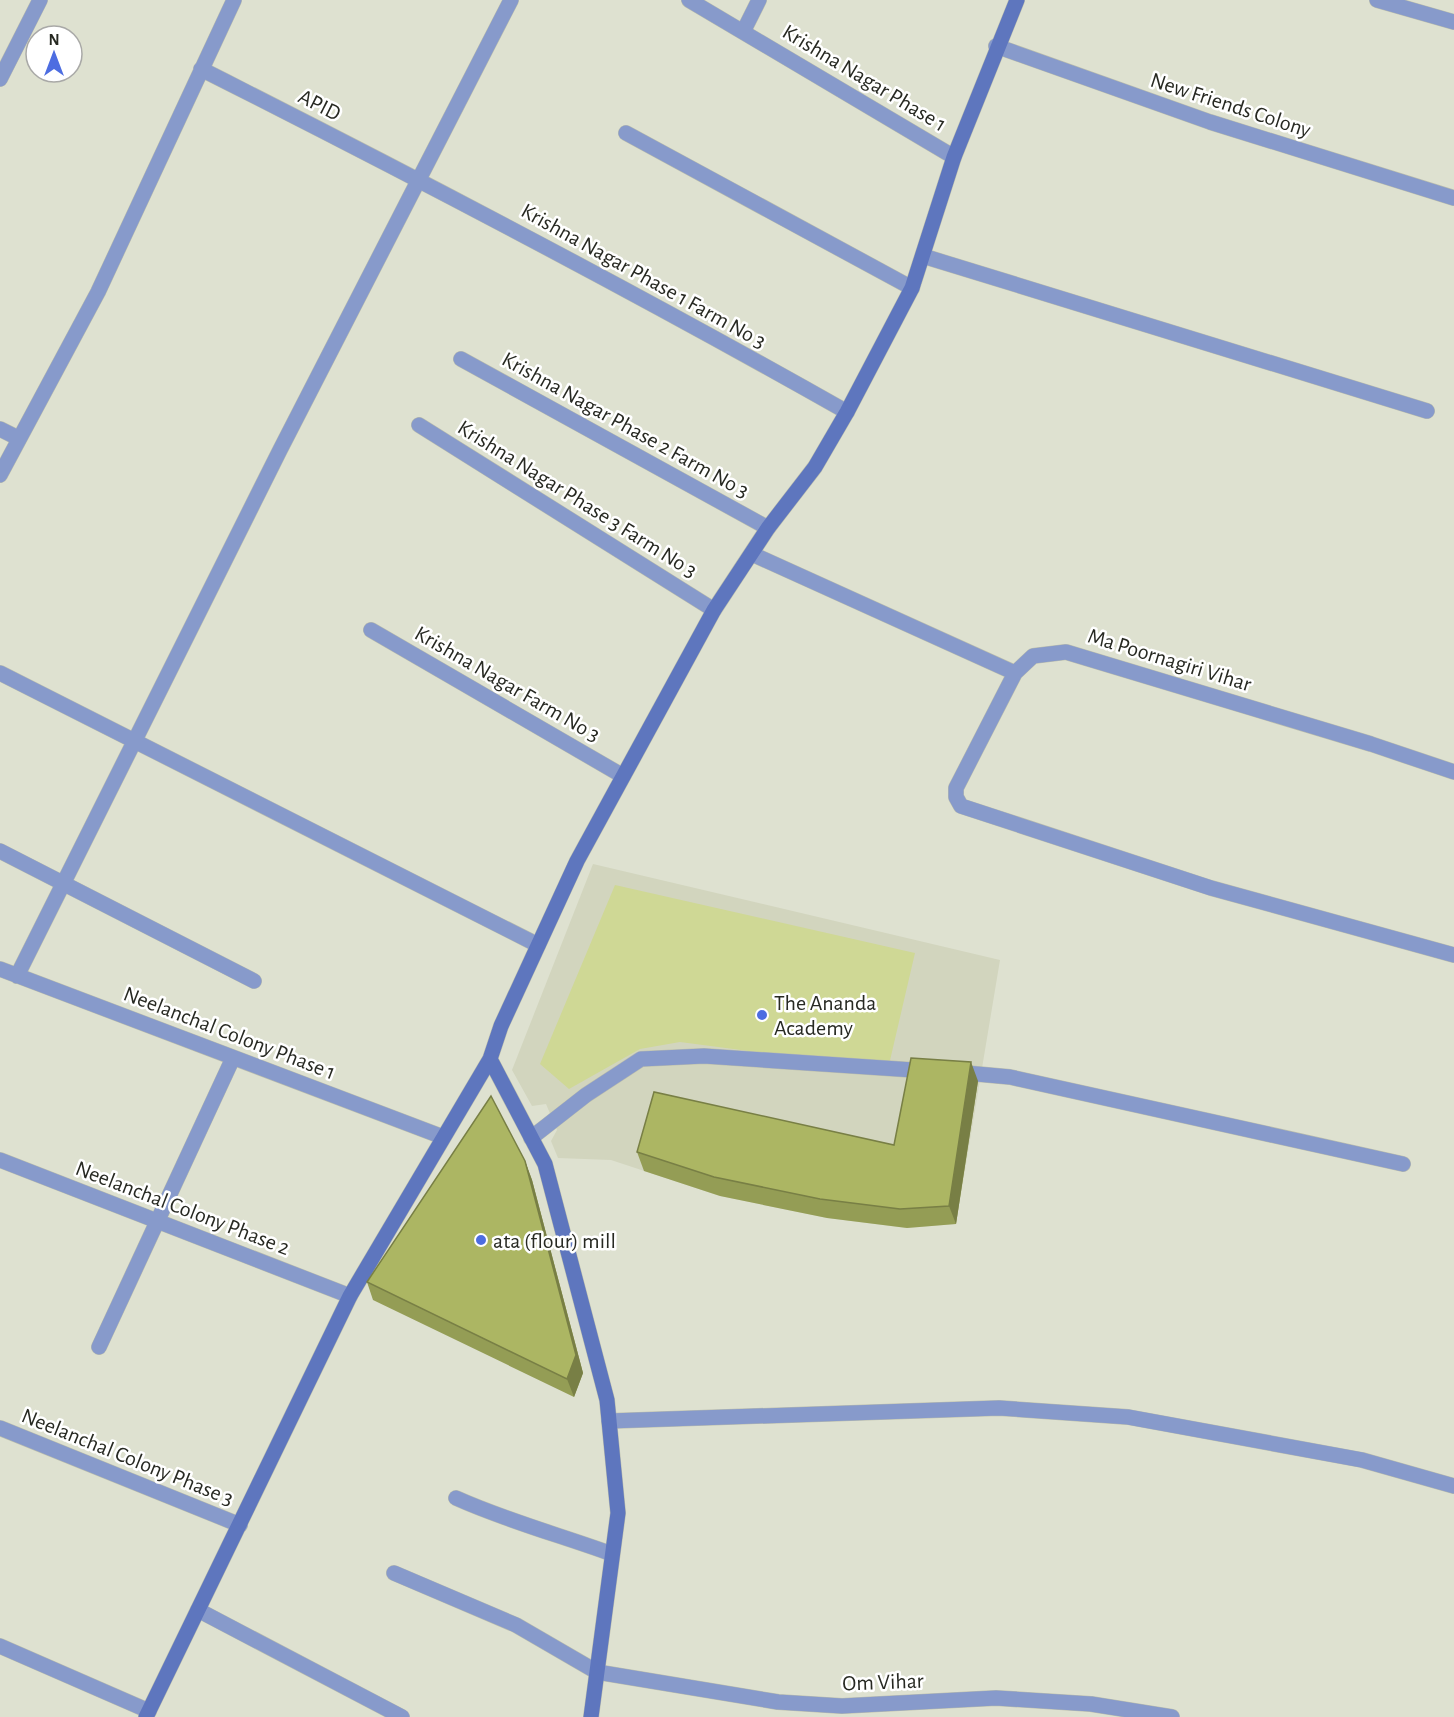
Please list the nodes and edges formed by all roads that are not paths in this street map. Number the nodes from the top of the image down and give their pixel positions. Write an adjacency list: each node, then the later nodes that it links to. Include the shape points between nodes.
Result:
1 (40, 0): 12 (street)
2 (234, 0): 11 (street)
3 (511, 0): 15 (street)
4 (689, 0): 9 (street, Krishna Nagar Phase 1)
5 (759, 0): 9 (street)
6 (1017, 0): 10 (street)
7 (1377, 0): 8 (street)
8 (1454, 22)
9 (744, 30): 14 (street, Krishna Nagar Phase 1)
10 (996, 46): 14 (street); 16 (street, New Friends Colony, via 1210,123)
11 (201, 69): 15 (street, APID); 24 (street, via 98,292)
12 (0, 79)
13 (626, 133): 18 (street)
14 (954, 157): 17 (street)
15 (419, 179): 21 (street, Krishna Nagar Phase 1 Farm No 3, via 649,300); 32 (street)
16 (1454, 198)
17 (923, 256): 18 (street); 20 (street)
18 (912, 288): 21 (street)
19 (461, 359): 26 (street, Krishna Nagar Phase 2 Farm No 3)
20 (1427, 411)
21 (847, 412): 26 (street, via 815,467)
22 (419, 425): 28 (street, Krishna Nagar Phase 3 Farm No 3)
23 (0, 429): 24 (street)
24 (18, 438): 25 (street)
25 (0, 475)
26 (768, 528): 27 (street)
27 (752, 554): 28 (street); 31 (street)
28 (714, 610): 34 (street)
29 (370, 630): 34 (street, Krishna Nagar Farm No 3)
30 (0, 673): 32 (street)
31 (1015, 673): 33 (street, Ma Poornagiri Vihar, via 1033,656 1066,652); 38 (street, via 956,788 961,806 1211,888)
32 (136, 741): 36 (street); 37 (street)
33 (1454, 772)
34 (623, 776): 37 (street, via 576,861)
35 (0, 851): 36 (street)
36 (64, 885): 40 (street); 41 (street)
37 (538, 945): 43 (street)
38 (1454, 955)
39 (0, 969): 40 (street, Neelanchal Colony Phase 1)
40 (17, 976): 42 (street, Neelanchal Colony Phase 1)
41 (254, 981)
42 (233, 1058): 44 (street, Neelanchal Colony Phase 1); 48 (street)
43 (490, 1059): 44 (street); 45 (street)
44 (443, 1137): 49 (street)
45 (531, 1138): 47 (street, via 640,1059 704,1056 1010,1077); 51 (street, via 545,1164)
46 (0, 1160): 48 (street, Neelanchal Colony Phase 2)
47 (1403, 1164)
48 (158, 1222): 49 (street, Neelanchal Colony Phase 2); 50 (street)
49 (350, 1296): 55 (street)
50 (99, 1347)
51 (609, 1421): 53 (street, via 999,1408 1128,1417 1362,1460); 56 (street, via 618,1513)
52 (0, 1428): 55 (street, Neelanchal Colony Phase 3)
53 (1454, 1486)
54 (456, 1498): 56 (street, via 513,1522)
55 (240, 1525): 58 (street)
56 (612, 1554): 60 (street)
57 (394, 1574): 60 (street, via 516,1625)
58 (198, 1610): 61 (street); 62 (street)
59 (0, 1646): 61 (street)
60 (597, 1672): 63 (street); 64 (street, Om Vihar, via 778,1702 842,1706 996,1698 1091,1704)
61 (148, 1714)
62 (402, 1717)
63 (591, 1717)
64 (1172, 1717)

